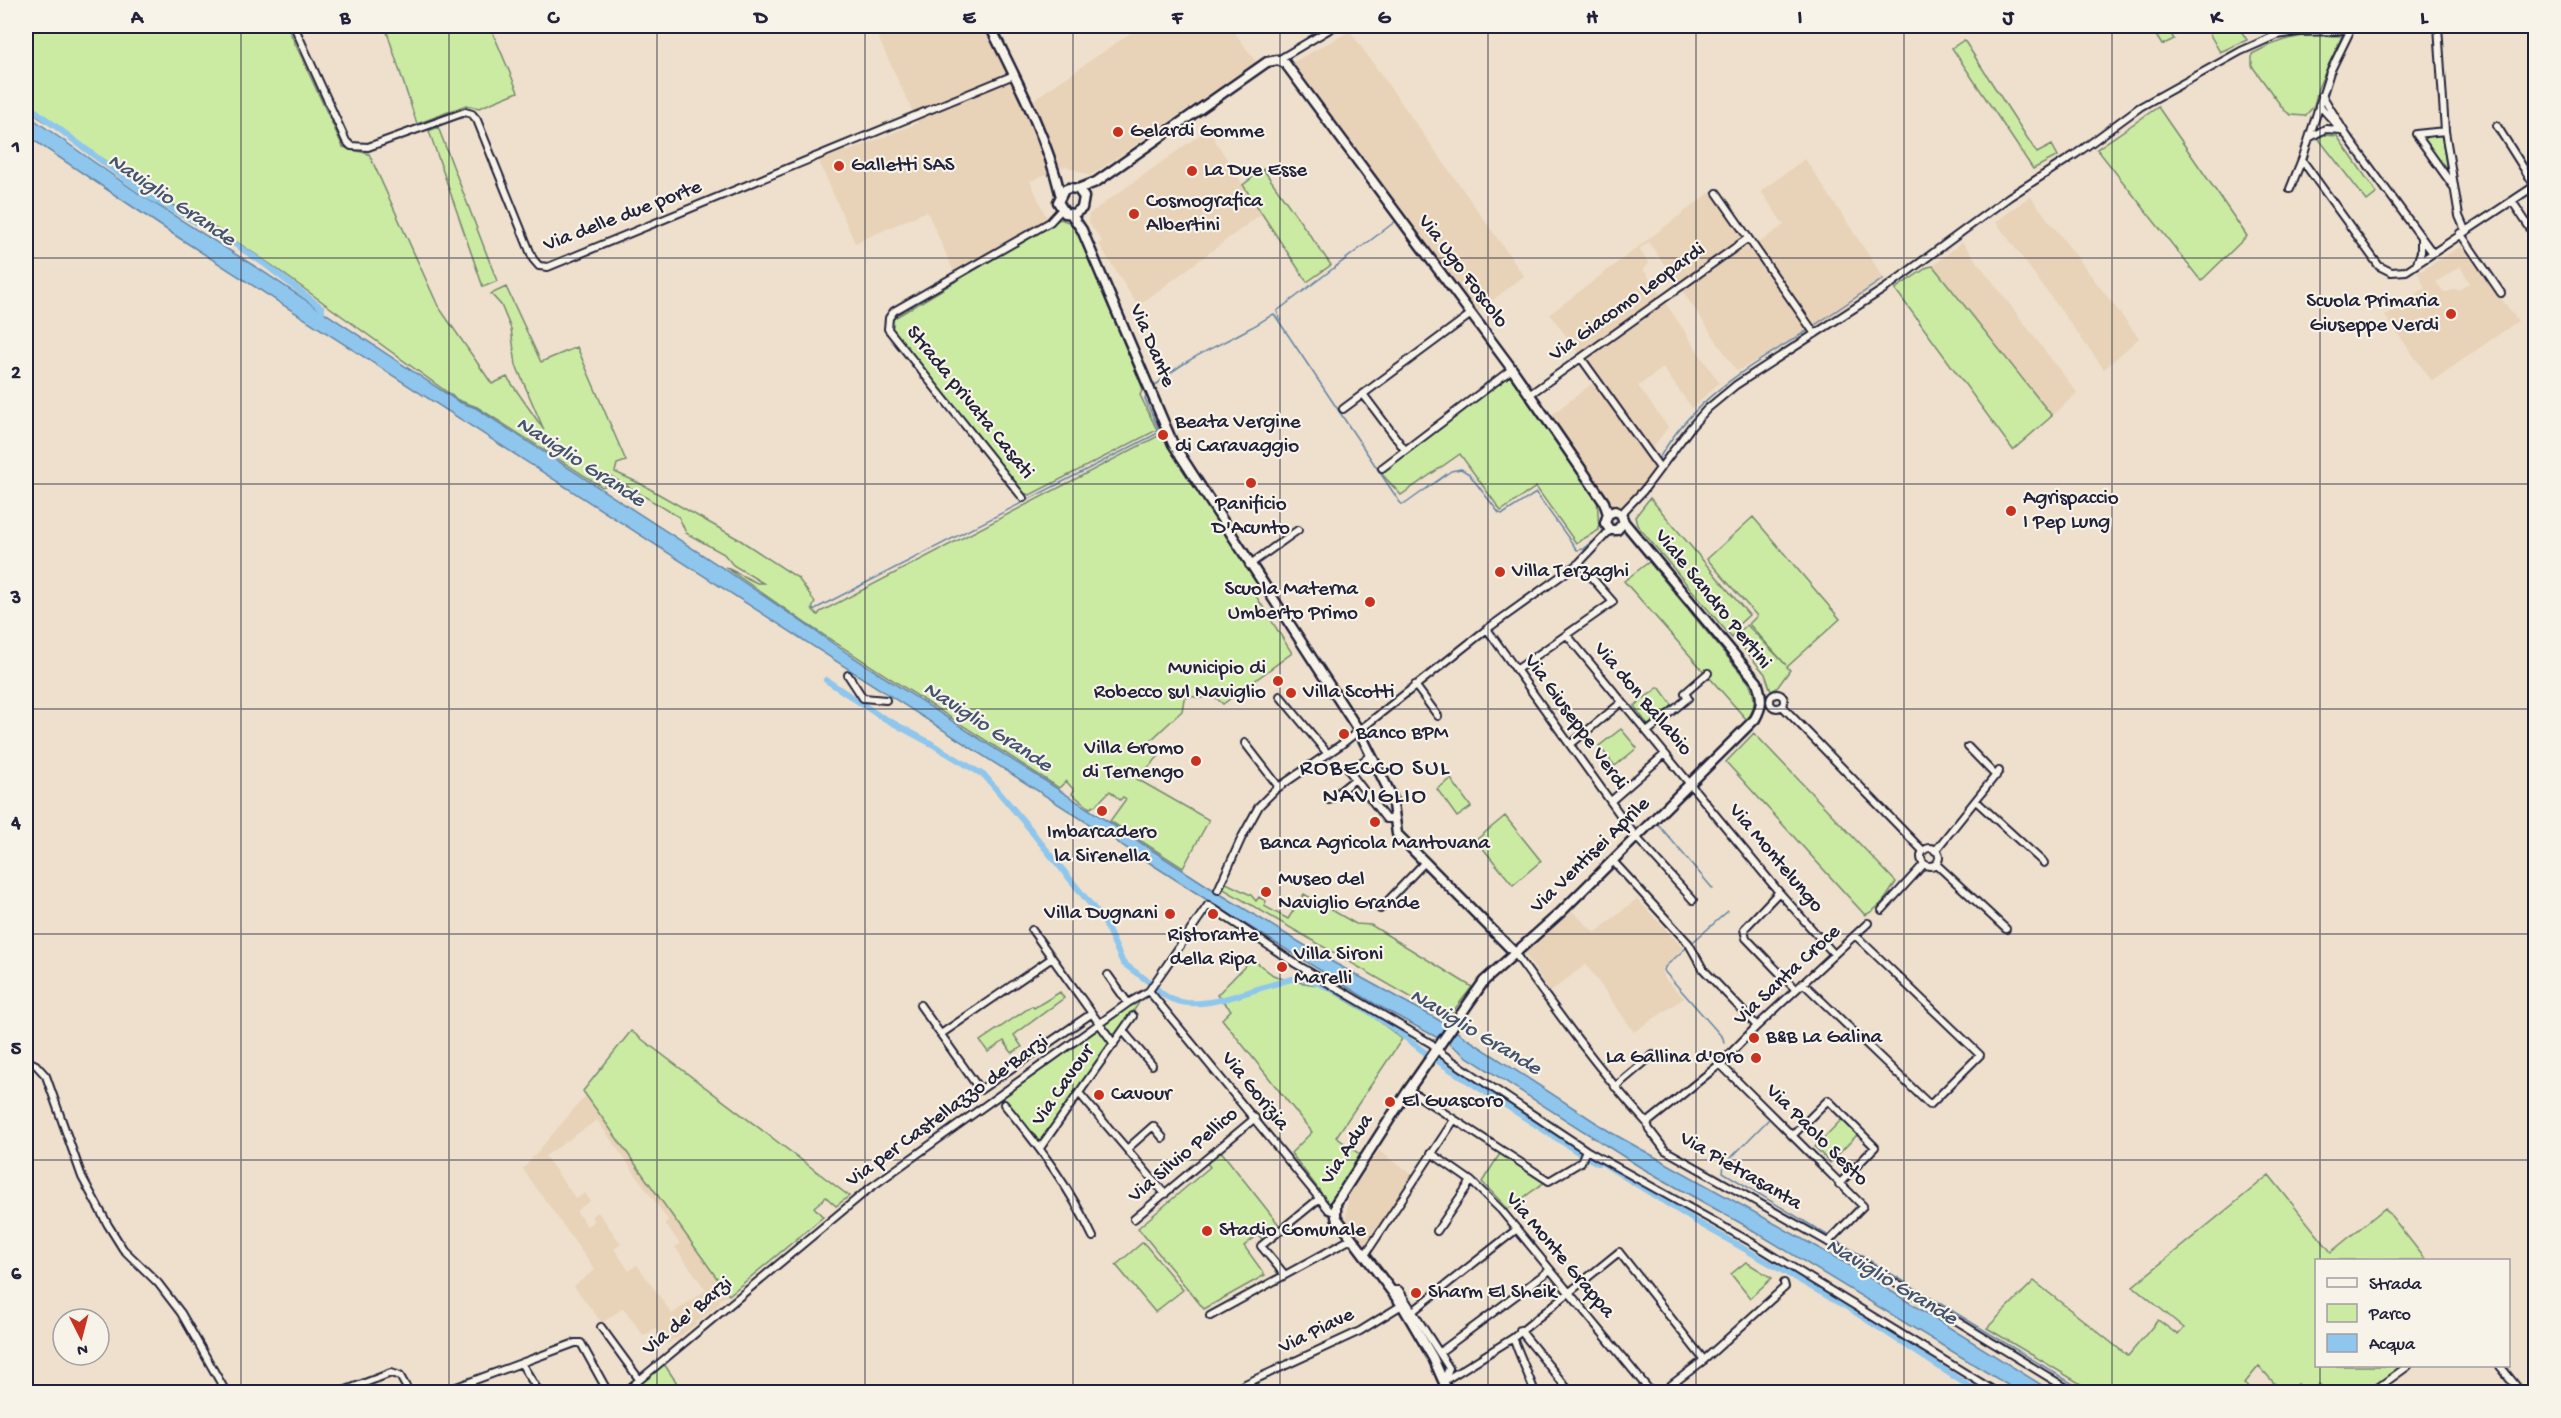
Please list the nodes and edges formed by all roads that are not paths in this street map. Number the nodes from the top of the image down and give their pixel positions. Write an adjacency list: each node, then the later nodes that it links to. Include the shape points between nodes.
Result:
1 (294, 26): 10 (street, Via delle due porte, via 351,146 368,147 465,112 472,114 533,259 539,266 548,267)
2 (990, 26): 10 (main road)
3 (1335, 26): 9 (street)
4 (2367, 26): 8 (street)
5 (2438, 26): 14 (street)
6 (2484, 26): 7 (street)
7 (2535, 27)
8 (2351, 29): 11 (street); 38 (street, via 2277,35 2161,94)
9 (1278, 60): 19 (main road, via 1267,62); 37 (main road, Via Ugo Foscolo, via 1285,63)
10 (1014, 75): 18 (main road)
11 (2322, 95): 12 (street); 15 (street)
12 (2319, 105): 15 (street); 16 (street)
13 (2497, 126): 21 (street)
14 (2445, 131): 20 (street); 20 (street, via 2416,134)
15 (2344, 132): 16 (street, via 2321,130); 31 (street)
16 (2309, 138): 17 (street)
17 (2302, 160): 23 (street); 35 (street, via 2379,266 2397,273)
18 (1055, 172): 22 (main road); 24 (main road)
19 (1102, 178): 22 (main road); 26 (main road)
20 (2454, 186): 30 (street)
21 (2535, 186): 27 (street)
22 (1074, 188): 24 (main road); 26 (main road)
23 (2290, 189)
24 (1060, 193): 28 (main road)
25 (1717, 193): 33 (street)
26 (1085, 200): 29 (main road, via 1081,210)
27 (2512, 201): 30 (street); 32 (street)
28 (1061, 210): 29 (main road); 47 (street, Strada privata Casati, via 1050,222 894,311 888,323 888,329)
29 (1071, 214): 53 (main road, Via Dante, via 1082,230 1173,444)
30 (2463, 232): 34 (street); 36 (street)
31 (2421, 237): 34 (street); 35 (street, via 2421,252)
32 (2535, 237)
33 (1747, 239): 38 (street); 39 (street, Via Giacomo Leopardi)
34 (2432, 252): 35 (street)
35 (2414, 265)
36 (2501, 293)
37 (1471, 314): 40 (main road, Via Ugo Foscolo); 41 (street)
38 (1815, 334): 46 (street, via 1720,397)
39 (1581, 358): 42 (street, Via Giacomo Leopardi); 46 (street)
40 (1512, 369): 42 (main road, Via Ugo Foscolo); 44 (street)
41 (1363, 394): 43 (street); 44 (street)
42 (1529, 395): 48 (main road, Via Ugo Foscolo, via 1604,502)
43 (1343, 409)
44 (1405, 450): 45 (street)
45 (1382, 468)
46 (1660, 468): 49 (street)
47 (1023, 498)
48 (1608, 514): 49 (main road, via 1615,511); 51 (main road, via 1605,523)
49 (1623, 518): 51 (main road, via 1617,530); 63 (main road, Viale Sandro Pertini, via 1757,682)
50 (1298, 530): 53 (street)
51 (1610, 530): 52 (street)
52 (1579, 564): 54 (street); 55 (street, via 1613,602)
53 (1250, 565): 66 (main road, Via Dante)
54 (1487, 629): 56 (street, Via Giuseppe Verdi); 59 (street)
55 (1567, 635): 56 (street); 62 (street, Via don Ballabio)
56 (1516, 670): 69 (street, Via Giuseppe Verdi)
57 (1708, 673): 67 (street, via 1685,693 1688,698)
58 (848, 675): 61 (street, via 861,701)
59 (1415, 685): 65 (street); 66 (street)
60 (1280, 696): 71 (street)
61 (886, 700)
62 (1622, 702): 67 (street, Via don Ballabio); 69 (street)
63 (1766, 702): 64 (street, via 1776,708); 64 (street, via 1779,694); 75 (main road, Viale Sandro Pertini, via 1755,720)
64 (1782, 706): 83 (street)
65 (1437, 716)
66 (1359, 731): 71 (street); 73 (main road, Via Dante)
67 (1647, 732): 72 (street, Via don Ballabio)
68 (1245, 743): 76 (street)
69 (1571, 744): 78 (street, Via Giuseppe Verdi)
70 (1968, 747): 79 (street, via 1998,774)
71 (1328, 754): 76 (street)
72 (1665, 754): 75 (street, Via don Ballabio); 78 (street)
73 (1370, 756): 74 (street, via 1348,771); 80 (main road, Via Dante, via 1392,797)
74 (1355, 779): 77 (street); 80 (street, via 1386,819)
75 (1692, 785): 81 (main road, Via Ventisei Aprile); 90 (street, Via Montelungo)
76 (1279, 787): 89 (street, via 1259,806)
77 (1329, 800)
78 (1611, 801): 81 (street, Via Giuseppe Verdi)
79 (1976, 801): 82 (street); 86 (street)
80 (1395, 819): 85 (main road, Via Dante, via 1395,831)
81 (1636, 837): 84 (main road, Via Ventisei Aprile); 91 (street, Via Giuseppe Verdi)
82 (1935, 850): 83 (street); 88 (street)
83 (1923, 851): 87 (street)
84 (1612, 860): 99 (main road, Via Ventisei Aprile); 115 (street, via 1689,944 1703,969)
85 (1424, 863): 92 (street); 98 (main road)
86 (2044, 863)
87 (1924, 864): 88 (street); 93 (street)
88 (1936, 864): 95 (street)
89 (1218, 890)
90 (1779, 892): 101 (street, Via Montelungo); 107 (street, via 1744,929 1746,938)
91 (1693, 900)
92 (1380, 909)
93 (1882, 910)
94 (1868, 923): 97 (street, Via Santa Croce)
95 (2006, 929)
96 (1032, 930): 102 (street, Via Cavour)
97 (1855, 935): 101 (street, Via Santa Croce); 106 (street, via 1980,1055 1930,1105)
98 (1500, 940): 100 (main road); 103 (main road, via 1504,953)
99 (1524, 944): 100 (main road, Via Ventisei Aprile); 104 (street)
100 (1514, 952): 103 (main road, Via Ventisei Aprile); 104 (street, Via Pietrasanta)
101 (1834, 954): 106 (street, Via Santa Croce)
102 (1052, 958): 111 (street, Via Cavour); 117 (street)
103 (1499, 966): 114 (main road, Via Ventisei Aprile)
104 (1524, 966): 124 (street, Via Pietrasanta)
105 (1108, 975): 109 (street)
106 (1803, 983): 107 (street, Via Santa Croce)
107 (1796, 989): 115 (street, Via Santa Croce)
108 (1149, 992): 109 (street, Via per Castellazzo de'Barzi); 119 (street, via 1208,906 1296,964); 128 (street, Via Gorizia)
109 (1128, 1003): 113 (street, Via per Castellazzo de'Barzi)
110 (920, 1005): 117 (street)
111 (1091, 1014): 113 (street, Via Cavour); 117 (street, via 980,1090)
112 (1133, 1016): 116 (street, Via Cavour)
113 (1098, 1024): 118 (street, Via Cavour); 149 (street, Via per Castellazzo de'Barzi, via 870,1188)
114 (1454, 1024): 119 (main road, Via Adua)
115 (1756, 1026): 123 (street, Via Santa Croce)
116 (1123, 1031): 118 (street, Via Cavour); 122 (street)
117 (941, 1034)
118 (1114, 1044): 126 (street, Via Cavour)
119 (1439, 1046): 125 (main road, Via Adua); 136 (street)
120 (1653, 1055): 124 (street)
121 (26, 1060): 171 (street, via 46,1076 82,1177 118,1242 181,1313)
122 (1152, 1065)
123 (1720, 1065): 130 (street, Via Santa Croce); 131 (street, Via Paolo Sesto)
124 (1615, 1088): 130 (street, Via Pietrasanta)
125 (1409, 1090): 129 (street); 141 (main road, Via Adua, via 1336,1203)
126 (1079, 1093): 133 (street, Via Cavour); 134 (street)
127 (1004, 1104): 133 (street)
128 (1255, 1118): 139 (street, Via Silvio Pellico); 140 (street, Via Gorizia)
129 (1454, 1120): 135 (street); 136 (street, via 1549,1181 1581,1162)
130 (1647, 1123): 147 (street, Via Pietrasanta, via 1665,1150)
131 (1792, 1136): 138 (street, Via Paolo Sesto); 138 (street, via 1828,1100 1875,1147)
132 (1163, 1138): 134 (street, via 1153,1126)
133 (1040, 1148): 145 (street)
134 (1126, 1149): 139 (street)
135 (1431, 1153): 137 (street, Via Monte Grappa); 148 (street)
136 (1585, 1153): 183 (street, via 1751,1242)
137 (1472, 1181): 143 (street, Via Monte Grappa); 144 (street)
138 (1839, 1184): 147 (street, Via Paolo Sesto, via 1863,1206)
139 (1165, 1194): 142 (street, Via Silvio Pellico)
140 (1320, 1198): 141 (street, Via Gorizia); 151 (street, via 1261,1246)
141 (1334, 1212): 146 (main road)
142 (1134, 1219)
143 (1516, 1229): 150 (street, Via Monte Grappa); 156 (street)
144 (1437, 1231)
145 (1093, 1237)
146 (1351, 1239): 148 (main road); 151 (street)
147 (1828, 1242): 184 (street, Via Pietrasanta)
148 (1365, 1255): 153 (main road)
149 (773, 1267): 168 (street, Via de' Barzi)
150 (1550, 1270): 154 (street, Via Monte Grappa); 161 (street)
151 (1285, 1275): 157 (street)
152 (1784, 1283): 162 (street, via 1785,1287)
153 (1392, 1290): 155 (main road); 156 (street, via 1399,1290)
154 (1567, 1292): 159 (street); 162 (street, via 1619,1252); 181 (street, Via Monte Grappa)
155 (1402, 1305): 169 (main road); 170 (street, Via Piave, via 1360,1331)
156 (1413, 1311): 161 (street)
157 (1210, 1316)
158 (601, 1327): 168 (street)
159 (1520, 1330): 160 (street); 180 (street)
160 (1513, 1338): 167 (street); 179 (street)
161 (1440, 1352): 166 (street)
162 (1704, 1360): 182 (street)
163 (521, 1363): 174 (street); 175 (street); 176 (street, via 581,1343)
164 (2405, 1367): 185 (street)
165 (2501, 1367): 186 (street)
166 (1449, 1368): 167 (street); 169 (street)
167 (1459, 1372): 169 (street)
168 (639, 1379): 177 (street, Via de' Barzi)
169 (1444, 1381): 178 (main road)
170 (1243, 1385)
171 (226, 1392)
172 (341, 1392): 173 (street, via 391,1373 400,1376)
173 (409, 1392)
174 (443, 1392)
175 (539, 1392)
176 (608, 1392)
177 (625, 1392)
178 (1448, 1392)
179 (1535, 1392)
180 (1570, 1392)
181 (1651, 1392)
182 (1662, 1392)
183 (1996, 1392)
184 (2073, 1392)
185 (2372, 1392)
186 (2520, 1392)

